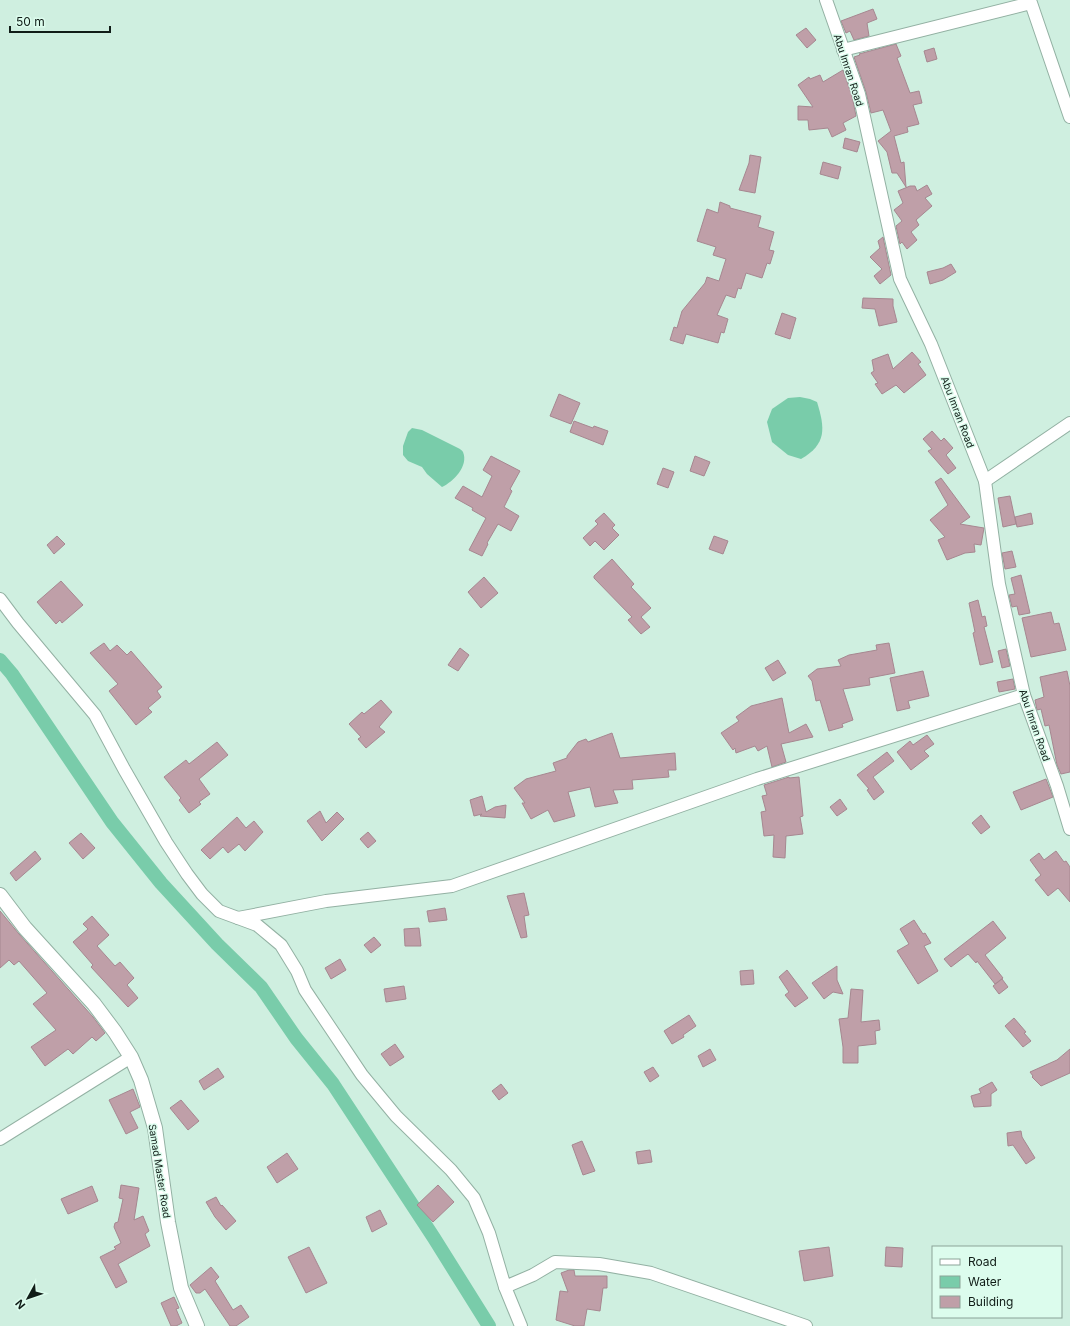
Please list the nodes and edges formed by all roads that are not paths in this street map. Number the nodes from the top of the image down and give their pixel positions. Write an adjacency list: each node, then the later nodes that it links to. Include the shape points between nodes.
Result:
1 (826, 0): 2 (street, Abu Imran Road)
2 (843, 50): 3 (street, via 1031,3); 5 (street, Abu Imran Road, via 859,94 900,279 931,344)
3 (1070, 117)
4 (1070, 423): 5 (street)
5 (985, 482): 7 (street, Abu Imran Road, via 999,584)
6 (0, 599): 10 (street, via 95,715 166,842 187,874 219,911)
7 (1024, 695): 8 (street, Abu Imran Road); 10 (street, via 757,779 452,886 326,901)
8 (1070, 829)
9 (0, 895): 11 (street, Samad Master Road, via 25,928 94,1004)
10 (238, 918): 13 (street, via 257,926 281,945 305,990 362,1075 396,1116 451,1170 474,1198 489,1233)
11 (131, 1057): 12 (street); 14 (street, Samad Master Road, via 141,1080 155,1128 168,1222 181,1288)
12 (0, 1140)
13 (505, 1287): 15 (street); 16 (street, via 555,1262 599,1264 651,1273)
14 (197, 1326)
15 (521, 1326)
16 (806, 1326)

